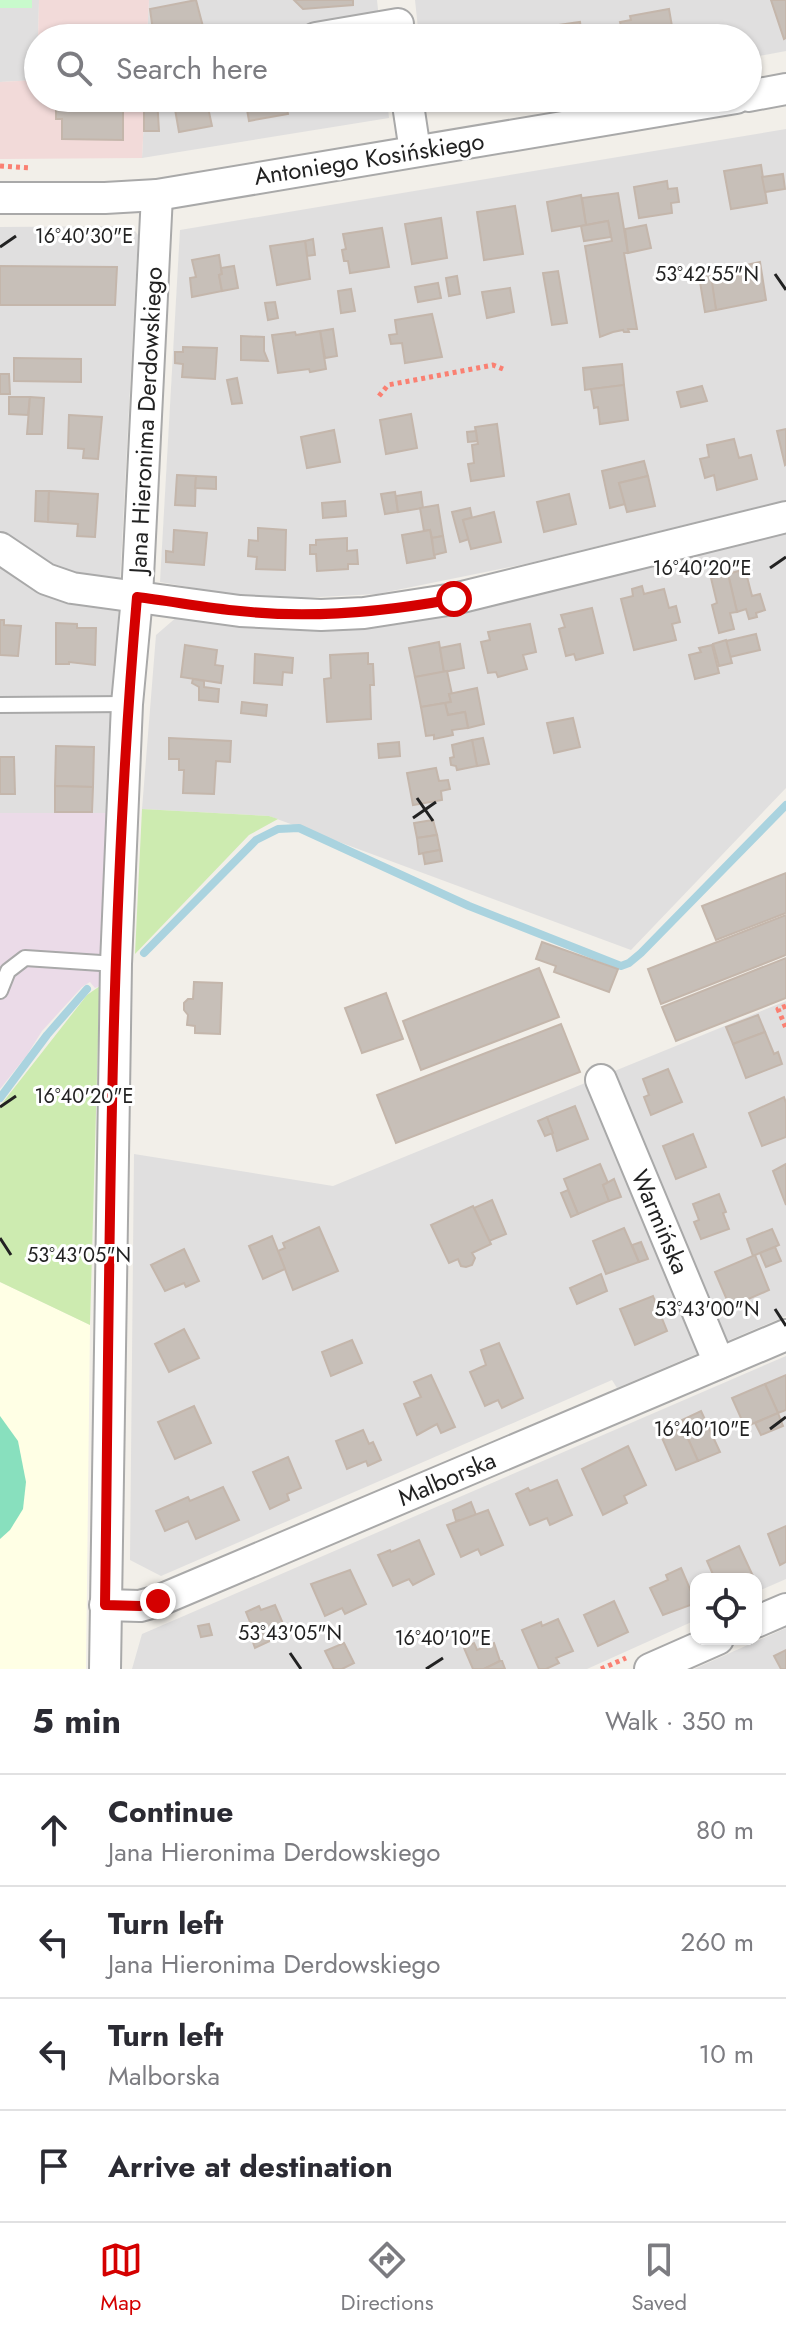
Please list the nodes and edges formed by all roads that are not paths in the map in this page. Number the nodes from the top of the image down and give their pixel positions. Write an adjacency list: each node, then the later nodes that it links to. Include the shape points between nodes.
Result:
1 (786, 89): 2 (street)
2 (762, 93)
3 (409, 112): 5 (street)
4 (651, 112): 5 (street, Antoniego Kosińskiego)
5 (415, 151): 6 (street, Antoniego Kosińskiego)
6 (157, 195): 7 (street, Antoniego Kosińskiego); 10 (street, Jana Hieronima Derdowskiego)
7 (0, 198)
8 (786, 517): 10 (street, Jana Hieronima Derdowskiego, via 411,607 276,614)
9 (0, 548): 10 (street, Jana Hieronima Derdowskiego, via 58,584)
10 (137, 597): 11 (street, Jana Hieronima Derdowskiego)
11 (127, 704): 12 (lane); 13 (street, Jana Hieronima Derdowskiego)
12 (0, 705)
13 (116, 964): 14 (lane, via 25,958 8,971); 18 (street, Jana Hieronima Derdowskiego)
14 (0, 991)
15 (601, 1080): 17 (street, Warmińska)
16 (786, 1335): 17 (street, Malborska)
17 (719, 1363): 18 (street, Malborska, via 158,1601)
18 (105, 1605): 22 (street, Jana Hieronima Derdowskiego)
19 (786, 1609): 20 (street)
20 (762, 1619)
21 (704, 1645): 23 (street)
22 (105, 1669)
23 (650, 1669)

